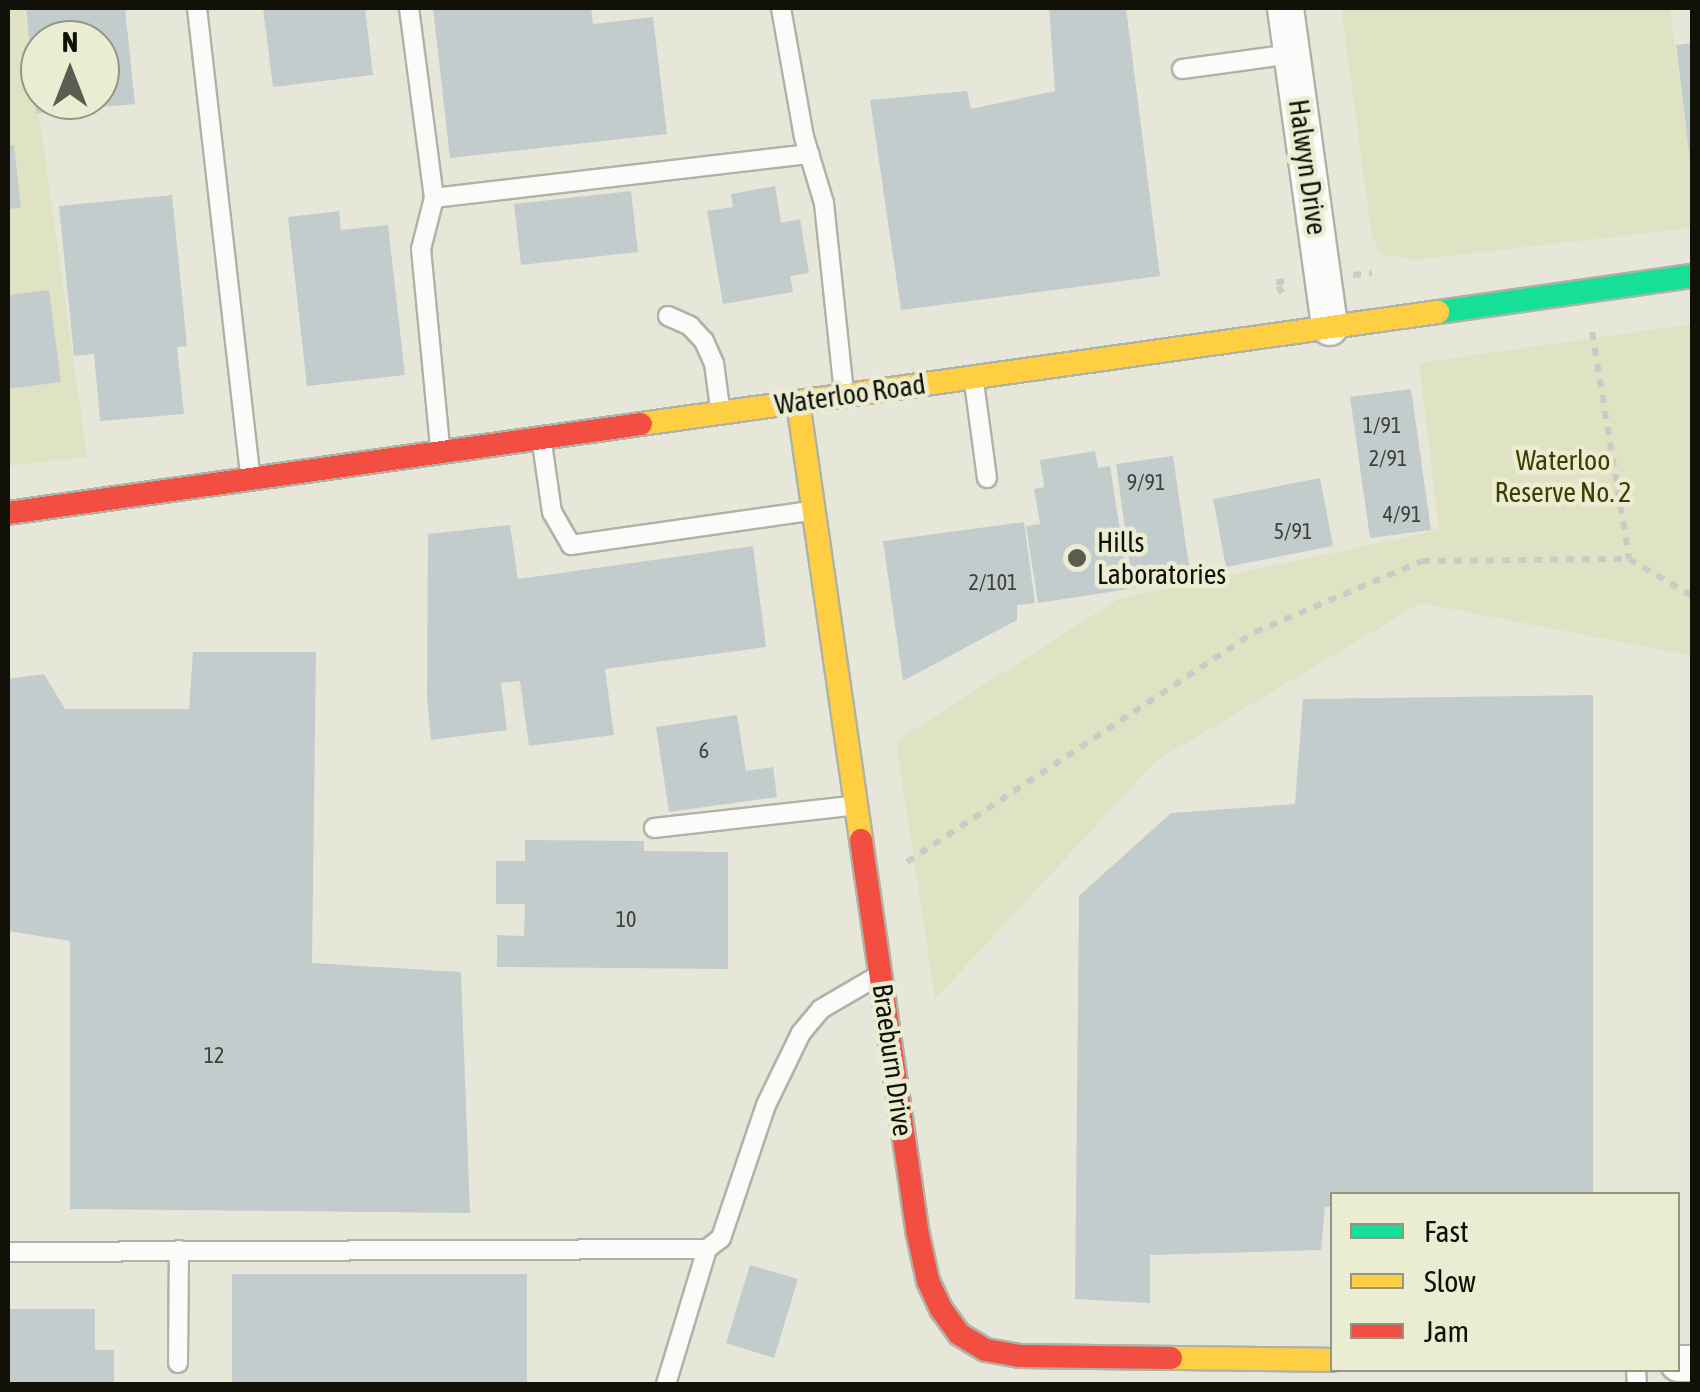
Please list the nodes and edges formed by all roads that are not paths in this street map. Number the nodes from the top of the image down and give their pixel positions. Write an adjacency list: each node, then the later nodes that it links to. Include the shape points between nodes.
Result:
1 (197, 8): 19 (lane)
2 (409, 8): 8 (lane)
3 (782, 8): 7 (lane)
4 (1285, 8): 5 (street, Halwyn Drive)
5 (1292, 54): 6 (lane); 11 (street, Halwyn Drive)
6 (1182, 70)
7 (809, 154): 8 (lane); 13 (lane, via 824,203)
8 (434, 198): 17 (lane, via 421,249)
9 (1692, 276): 11 (street, Waterloo Road)
10 (668, 316): 15 (lane, via 704,342)
11 (1330, 327): 12 (street, Waterloo Road)
12 (974, 377): 13 (street, Waterloo Road); 18 (lane)
13 (844, 395): 14 (street, Waterloo Road)
14 (798, 402): 15 (street, Waterloo Road); 20 (street, Braeburn Drive)
15 (721, 412): 16 (street, Waterloo Road)
16 (541, 438): 17 (street, Waterloo Road); 20 (lane, via 552,512 571,545)
17 (440, 452): 19 (street, Waterloo Road)
18 (986, 478)
19 (251, 479): 21 (street, Waterloo Road)
20 (814, 510): 22 (street, Braeburn Drive)
21 (8, 513)
22 (856, 806): 23 (lane); 24 (street, Braeburn Drive)
23 (654, 828)
24 (881, 974): 25 (lane, via 820,1010 801,1033 766,1104 720,1238); 28 (street, Braeburn Drive, via 928,1281 960,1334 986,1350 1020,1356)
25 (708, 1249): 26 (lane); 31 (lane)
26 (178, 1250): 27 (lane); 30 (lane)
27 (8, 1252)
28 (1265, 1359): 29 (street, Braeburn Drive); 32 (lane)
29 (1330, 1360)
30 (178, 1363)
31 (671, 1382)
32 (1264, 1384)

